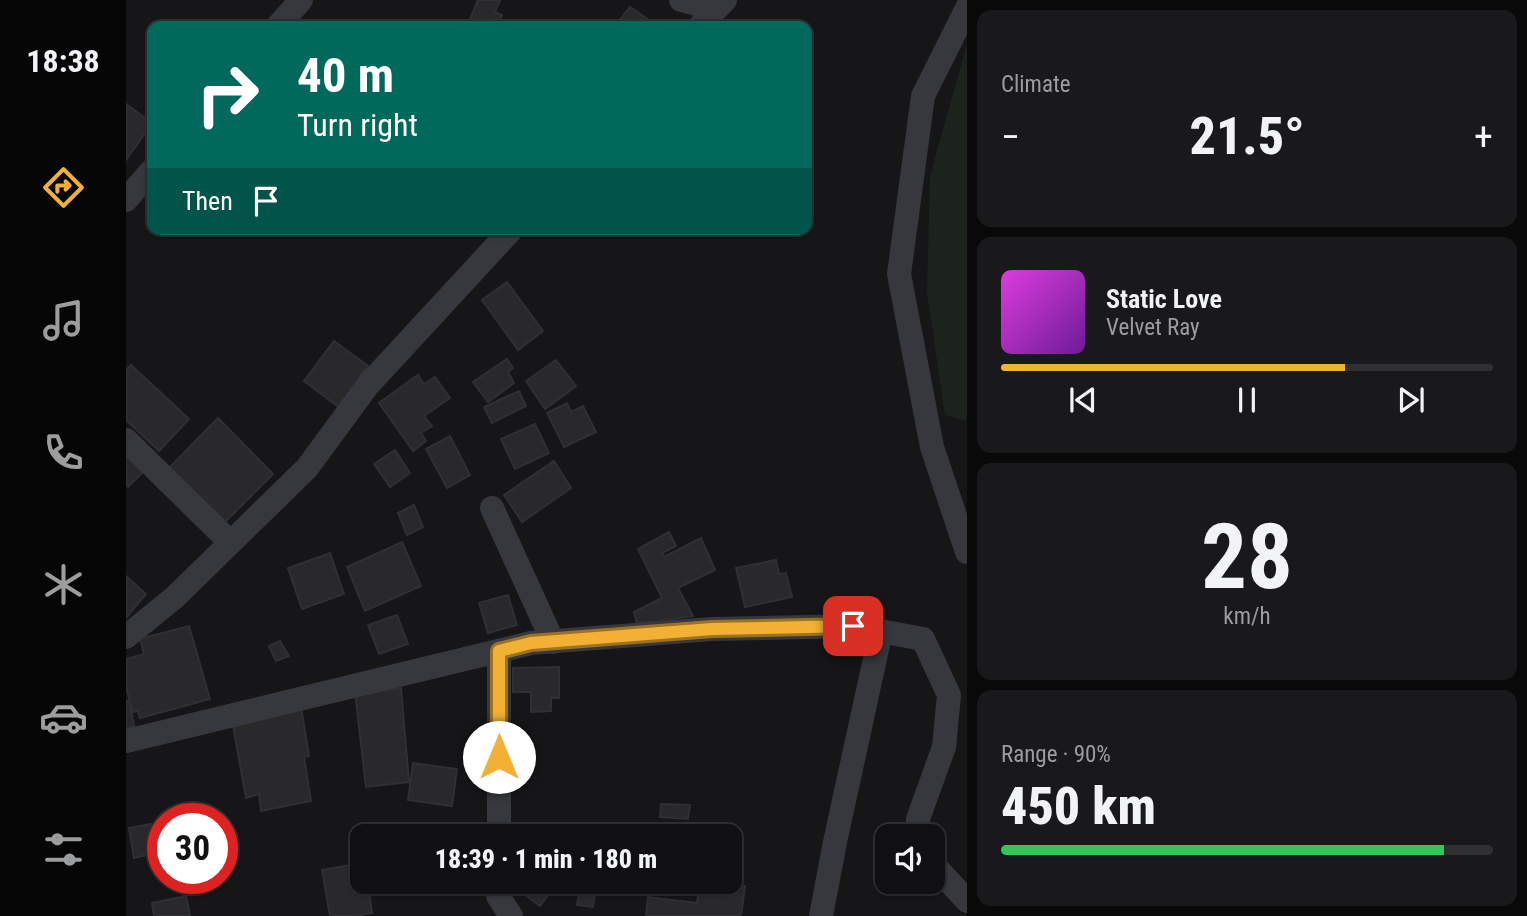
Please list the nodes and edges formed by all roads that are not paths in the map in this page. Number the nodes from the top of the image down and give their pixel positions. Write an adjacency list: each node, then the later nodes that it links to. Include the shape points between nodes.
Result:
1 (301, 0): 5 (street)
2 (681, 0): 4 (street)
3 (967, 8): 12 (street, via 923,96 899,274 932,447)
4 (713, 12)
5 (282, 21)
6 (147, 175): 7 (street)
7 (128, 194)
8 (506, 235): 11 (street, via 368,385 307,468)
9 (126, 440): 11 (street)
10 (492, 508): 15 (street)
11 (230, 542): 14 (street, via 175,597)
12 (967, 552)
13 (881, 631): 15 (street, via 853,626 712,629); 19 (street, via 923,639 949,695 944,747); 24 (street)
14 (126, 637)
15 (553, 642): 16 (street)
16 (499, 651): 17 (street); 18 (street)
17 (126, 741)
18 (499, 824)
19 (918, 824)
20 (945, 877): 22 (street)
21 (498, 894): 23 (street)
22 (967, 901)
23 (511, 916)
24 (821, 916)

